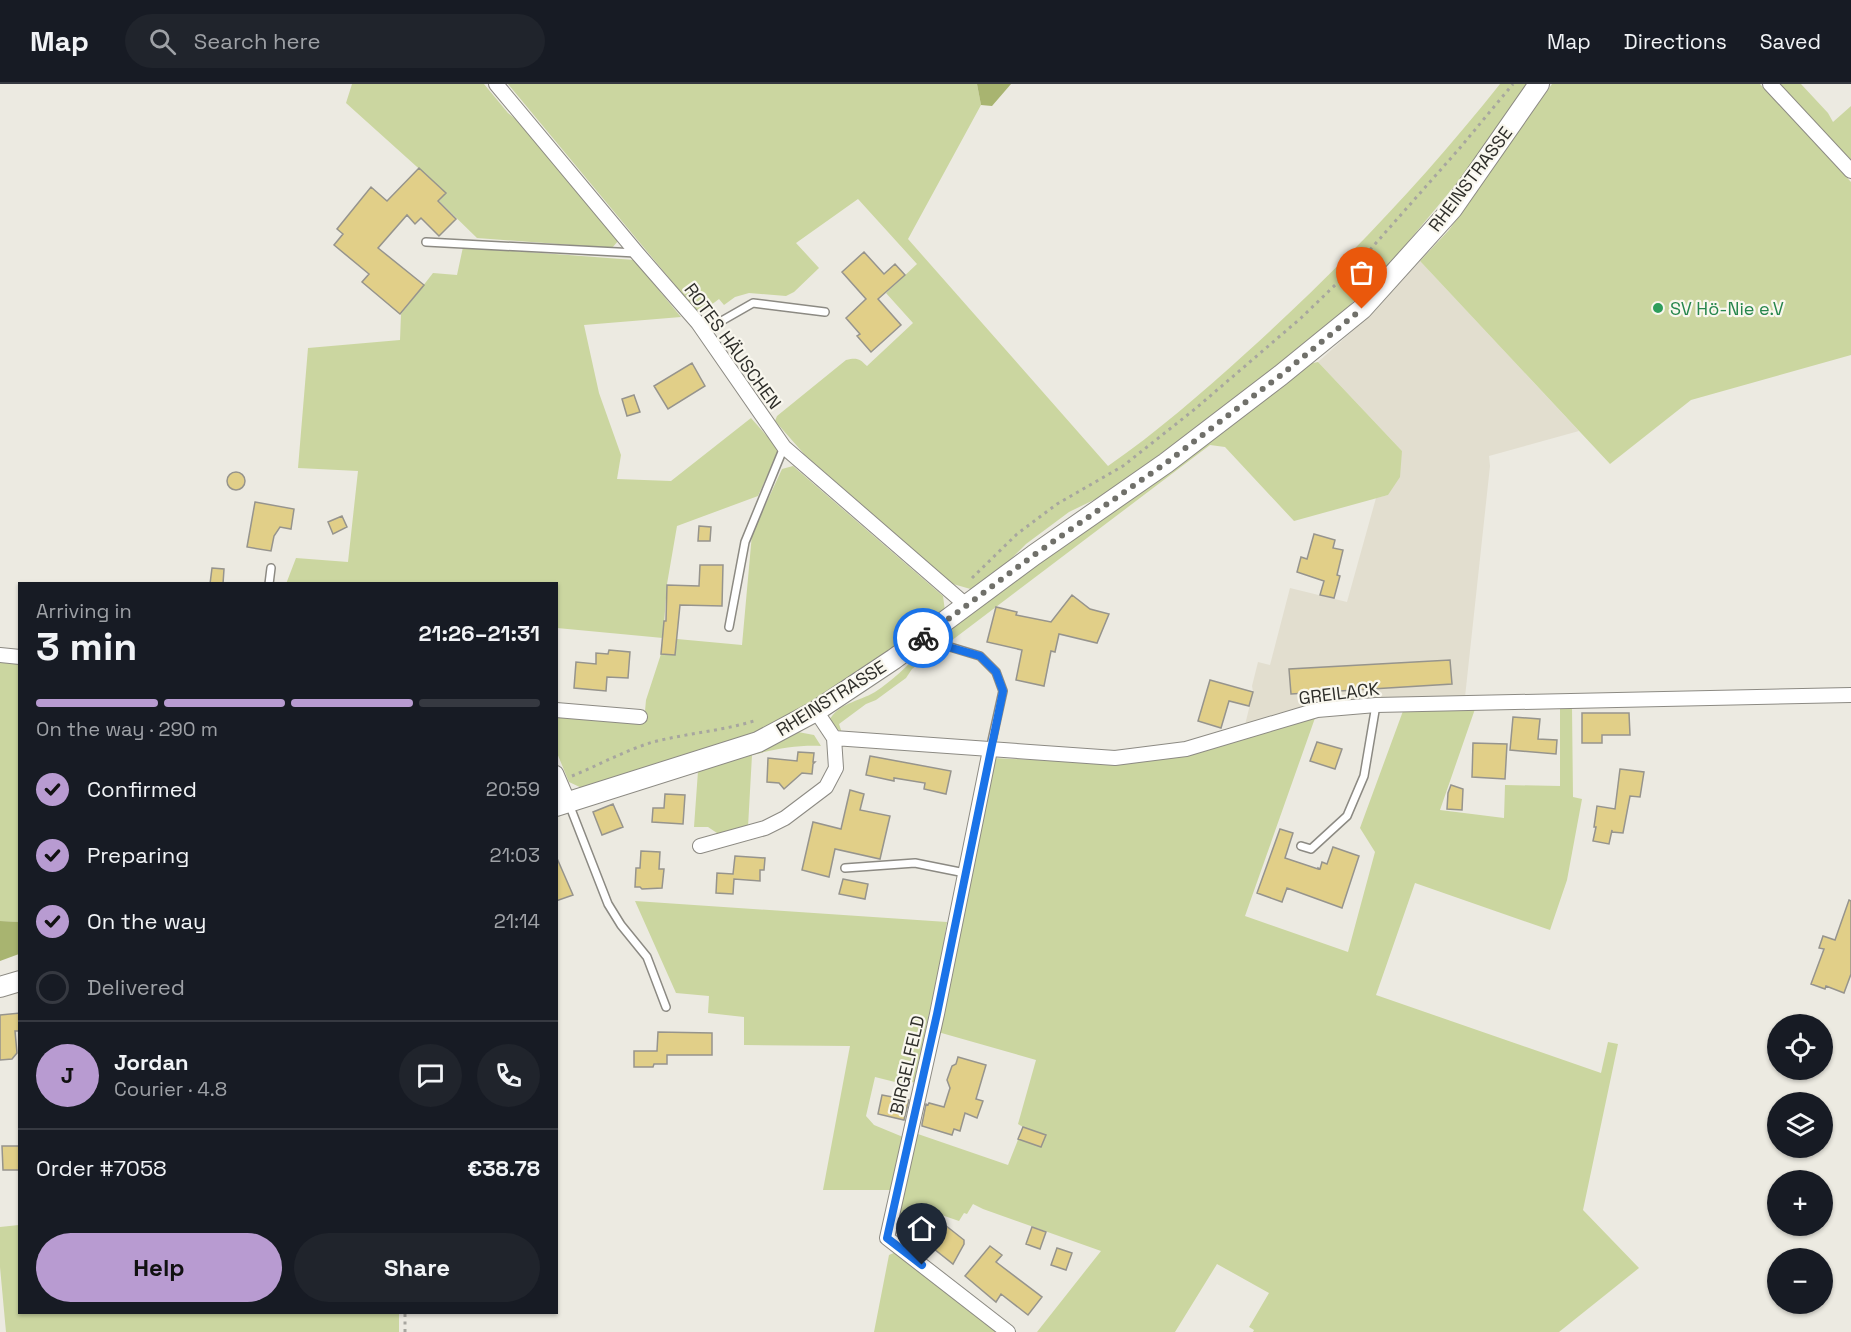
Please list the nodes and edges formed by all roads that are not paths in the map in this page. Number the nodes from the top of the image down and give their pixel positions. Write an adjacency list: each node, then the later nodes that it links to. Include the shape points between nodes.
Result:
1 (496, 84): 6 (street, ROTES HÄUSCHEN)
2 (1539, 84): 12 (main road, RHEINSTRASSE, via 1452,208 1362,309 1166,463 1034,555)
3 (1770, 84): 4 (street)
4 (1851, 171)
5 (426, 242): 6 (lane)
6 (637, 253): 8 (street, ROTES HÄUSCHEN)
7 (825, 312): 8 (lane, via 753,303)
8 (704, 331): 9 (street, ROTES HÄUSCHEN)
9 (784, 447): 12 (street, ROTES HÄUSCHEN); 13 (lane, via 744,542)
10 (271, 568): 11 (lane)
11 (269, 582)
12 (960, 600): 14 (main road, RHEINSTRASSE)
13 (729, 627)
14 (921, 639): 20 (main road, RHEINSTRASSE); 23 (lane, via 980,656 996,672 1003,691)
15 (0, 655): 16 (street)
16 (18, 657)
17 (1851, 695): 18 (street, GREILACK)
18 (1376, 705): 23 (street, GREILACK, via 1317,711 1186,749 1115,758); 27 (lane, via 1364,776 1347,816 1311,849)
19 (558, 710): 21 (street)
20 (816, 711): 22 (street); 25 (main road, RHEINSTRASSE, via 758,742)
21 (640, 717)
22 (834, 738): 23 (street, GREILACK); 26 (street, via 836,768 826,787 765,828)
23 (990, 750): 29 (street, BIRGELFELD)
24 (558, 777): 25 (street)
25 (562, 804): 32 (lane, via 608,904 647,957)
26 (700, 846)
27 (1300, 846)
28 (845, 868): 29 (lane, via 915,863)
29 (965, 873): 33 (street, BIRGELFELD, via 887,1238)
30 (18, 982): 31 (main road)
31 (0, 987)
32 (666, 1007)
33 (1008, 1332)

